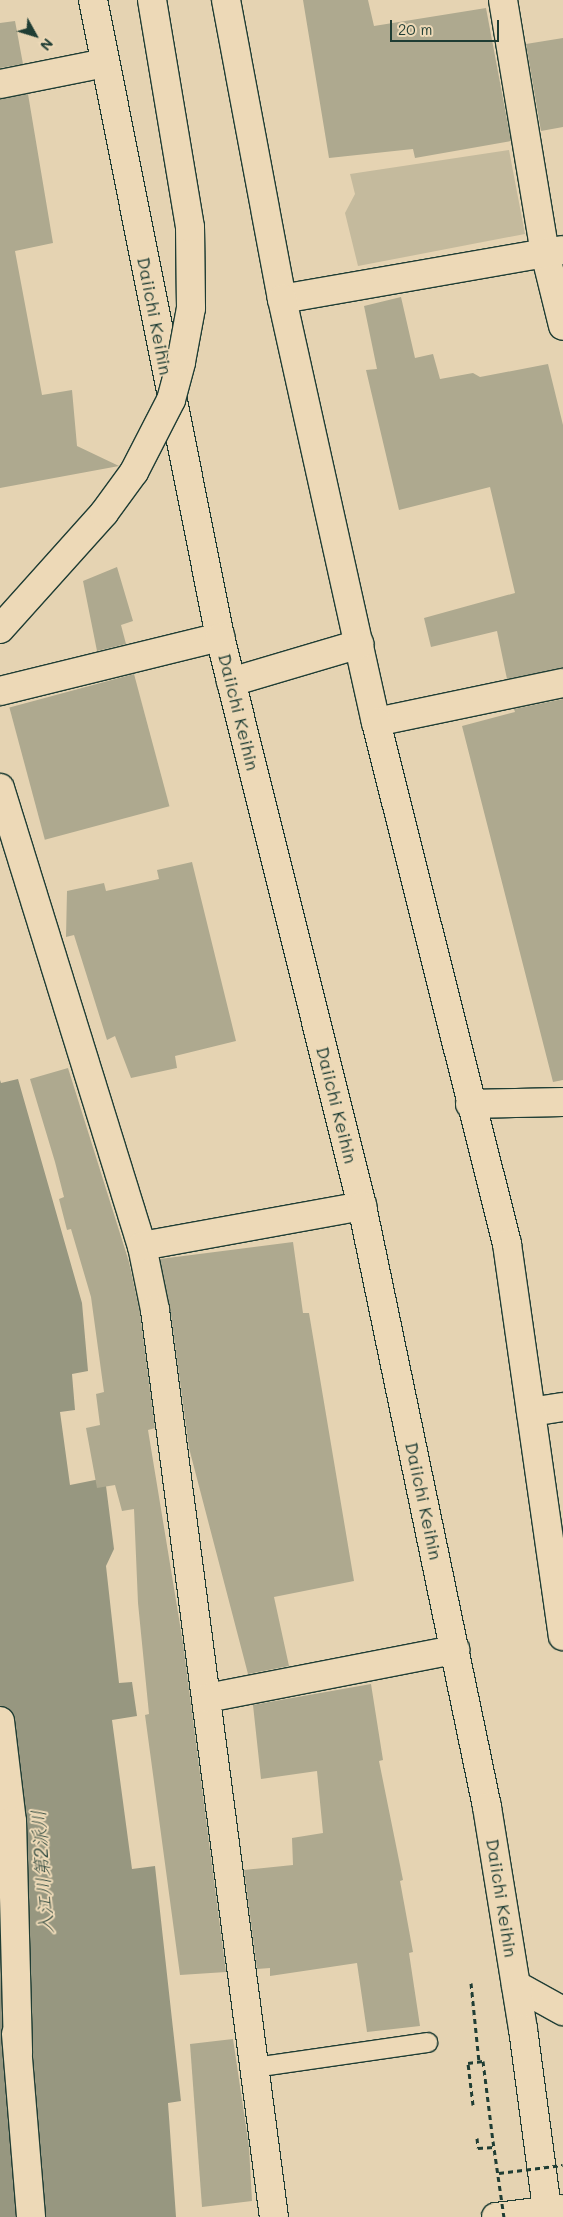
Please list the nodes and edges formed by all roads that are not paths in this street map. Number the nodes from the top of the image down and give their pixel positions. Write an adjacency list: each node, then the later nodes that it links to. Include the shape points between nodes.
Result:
1 (93, 0): 5 (main road, Daiichi Keihin)
2 (152, 0): 10 (main road, bridge, via 190,227 191,308 182,362 171,400 134,472 104,513)
3 (226, 0): 8 (main road)
4 (503, 0): 7 (main road)
5 (105, 63): 6 (main road); 11 (main road, Daiichi Keihin)
6 (0, 84)
7 (554, 251): 8 (main road); 9 (main road)
8 (282, 299): 12 (main road)
9 (563, 326)
10 (0, 629)
11 (220, 637): 13 (main road, Daiichi Keihin); 15 (main road)
12 (359, 644): 13 (main road); 16 (main road)
13 (231, 682): 20 (main road, Daiichi Keihin)
14 (563, 683): 16 (main road)
15 (0, 691)
16 (376, 722): 19 (main road)
17 (0, 788): 21 (main road)
18 (563, 1102): 19 (main road)
19 (470, 1104): 23 (main road, via 507,1244)
20 (362, 1206): 21 (main road); 25 (main road, Daiichi Keihin)
21 (142, 1246): 26 (main road, via 155,1310)
22 (563, 1407): 23 (main road)
23 (531, 1412): 24 (main road)
24 (563, 1636)
25 (455, 1650): 26 (main road); 29 (main road, Daiichi Keihin, via 493,1837)
26 (207, 1698): 33 (main road)
27 (0, 1721): 32 (main road, via 12,1821)
28 (0, 1886): 32 (main road)
29 (516, 1985): 30 (main road); 34 (main road, Daiichi Keihin)
30 (563, 2011)
31 (427, 2042): 33 (lane)
32 (18, 2053): 35 (main road)
33 (254, 2067): 36 (main road)
34 (552, 2212): 37 (main road)
35 (31, 2217)
36 (274, 2217)
37 (496, 2217)

